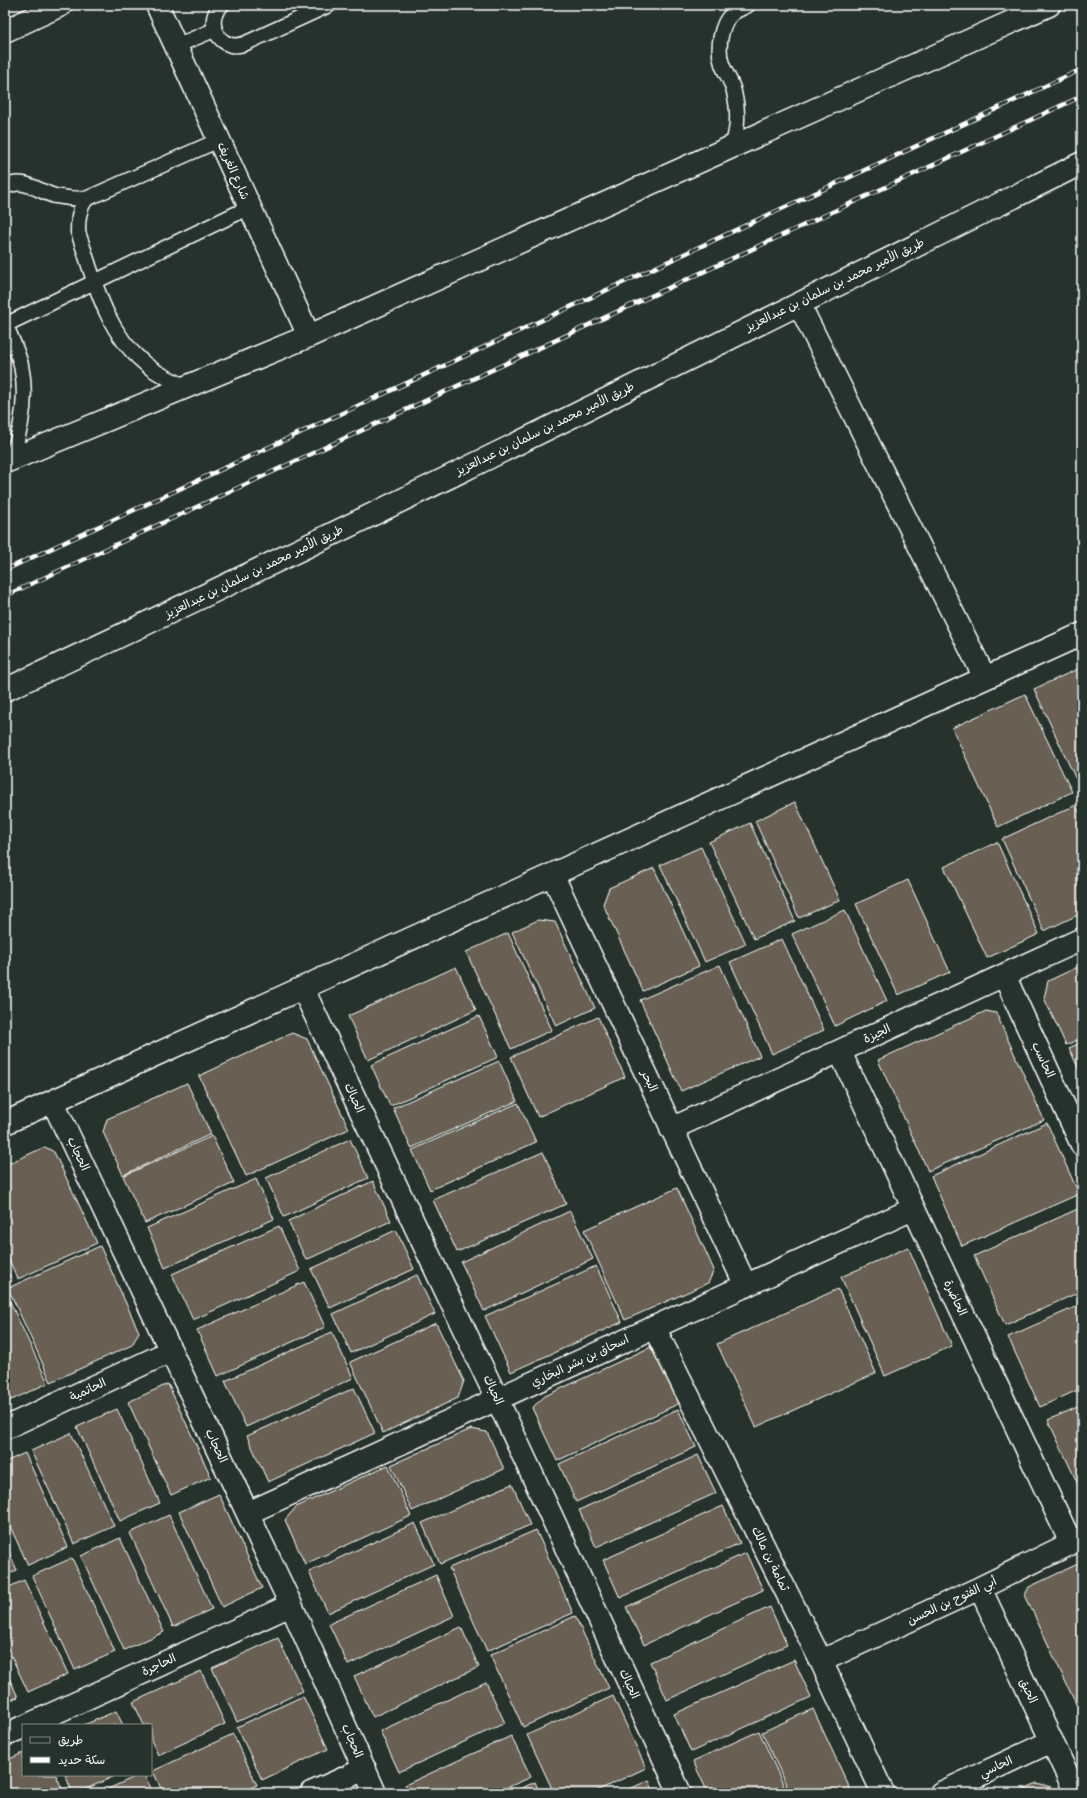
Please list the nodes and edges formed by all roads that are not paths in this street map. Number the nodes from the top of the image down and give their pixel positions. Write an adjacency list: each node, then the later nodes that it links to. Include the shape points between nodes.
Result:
1 (62, 5): 8 (street)
2 (157, 5): 9 (street, شارع الغريف)
3 (222, 5): 7 (lane, via 214,14)
4 (329, 5): 7 (lane, via 244,44 232,45 221,40)
5 (748, 5): 11 (lane, via 731,14 721,34 722,64 734,91 737,106 736,134)
6 (1049, 5): 11 (street)
7 (214, 30): 9 (lane)
8 (5, 31)
9 (176, 46): 10 (street, شارع الغريف)
10 (219, 140): 14 (lane); 15 (street, شارع الغريف)
11 (732, 147): 19 (street)
12 (1082, 163): 17 (street, طريق الأمير محمد بن سلمان بن عبدالعزيز)
13 (5, 187): 14 (lane, via 26,184 54,195)
14 (86, 199): 16 (lane, via 80,212 78,232)
15 (250, 207): 16 (lane); 19 (street, شارع الغريف)
16 (96, 281): 18 (lane); 20 (lane, via 104,307 126,346 143,363)
17 (798, 304): 23 (street); 24 (street, طريق الأمير محمد بن سلمان بن عبدالعزيز, via 501,452)
18 (5, 325): 21 (lane, via 21,364 24,386 24,411 20,430)
19 (309, 336): 20 (street)
20 (185, 386): 21 (street)
21 (8, 460)
22 (1082, 634): 23 (street)
23 (985, 678): 25 (street)
24 (5, 690)
25 (553, 876): 28 (street); 32 (street, البحر)
26 (1082, 939): 27 (street, الجيزة)
27 (1004, 975): 29 (street, الجيزة); 33 (street, الحاسب)
28 (302, 989): 30 (street); 38 (street, الحباك)
29 (840, 1052): 32 (street, الجيزة); 34 (street, الحاضرة)
30 (53, 1102): 31 (street); 37 (street, الحجاب)
31 (5, 1123)
32 (671, 1129): 35 (street, البحر)
33 (1082, 1145)
34 (913, 1210): 35 (street, اسحاق بن بشر البخاري); 41 (street, الحاضرة)
35 (746, 1286): 36 (street, اسحاق بن بشر البخاري)
36 (654, 1327): 38 (street, اسحاق بن بشر البخاري); 44 (street, ثمامة بن مالك)
37 (171, 1351): 39 (street, الحاتمية); 40 (street, الحجاب)
38 (497, 1399): 40 (street, اسحاق بن بشر البخاري); 52 (street, الحباك)
39 (5, 1428)
40 (248, 1513): 43 (street, الحجاب)
41 (1077, 1541): 42 (street, أبي الفتوح بن الحسن)
42 (980, 1588): 44 (street, أبي الفتوح بن الحسن); 48 (street, الحبق)
43 (291, 1605): 45 (street, الحاجرة); 49 (street, الحجاب)
44 (821, 1661): 53 (street, ثمامة بن مالك)
45 (30, 1724)
46 (22, 1727): 47 (street)
47 (5, 1735)
48 (1052, 1741): 54 (street, الحاسي); 55 (street, الحبق)
49 (364, 1769): 50 (street); 51 (street, الحجاب)
50 (312, 1793)
51 (376, 1793)
52 (680, 1793)
53 (883, 1793)
54 (941, 1793)
55 (1076, 1793)

